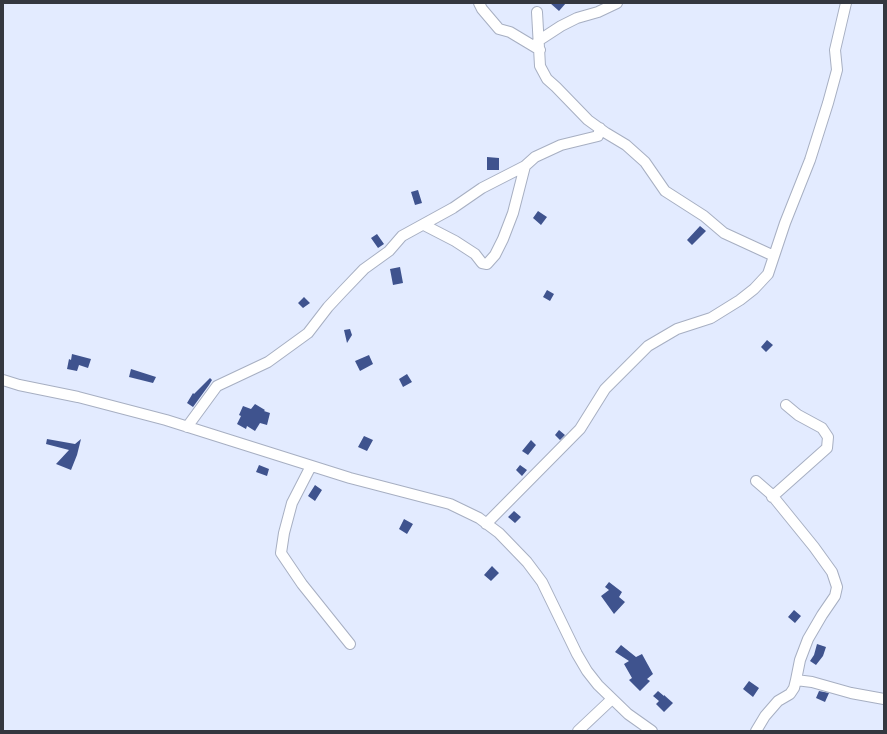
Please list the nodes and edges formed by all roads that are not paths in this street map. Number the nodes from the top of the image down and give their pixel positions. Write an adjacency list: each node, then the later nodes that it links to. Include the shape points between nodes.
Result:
1 (479, 3): 5 (street, via 499,29)
2 (617, 3): 5 (street, via 561,26)
3 (846, 3): 9 (street, via 836,50 837,70 828,103)
4 (537, 12): 5 (street)
5 (539, 46): 6 (street, via 540,66 547,79 588,120)
6 (600, 128): 7 (street, via 598,136 561,145 535,157); 9 (street, via 626,145 645,162 665,190 724,233)
7 (525, 166): 8 (street, via 482,188); 8 (street, via 513,213 503,239 487,264 482,263 475,254 455,241)
8 (424, 225): 12 (street, via 402,236 389,251 364,269 299,341 268,362 217,386)
9 (774, 256): 16 (street, via 768,274 740,300 711,318 677,329 648,346 626,366 605,388 580,429)
10 (3, 380): 12 (street, via 133,411)
11 (786, 405): 15 (street, via 822,428 828,437 827,448)
12 (187, 427): 13 (street)
13 (311, 466): 16 (street, via 450,504); 17 (street, via 292,503 281,554)
14 (756, 481): 15 (street)
15 (772, 497): 18 (street, via 832,572 837,587 835,596 808,639)
16 (486, 524): 19 (street, via 499,533 527,562 542,582 587,671)
17 (350, 644)
18 (796, 680): 20 (street); 23 (street, via 790,694 778,701)
19 (612, 698): 21 (street); 22 (street, via 628,714)
20 (884, 699)
21 (578, 731)
22 (652, 731)
23 (756, 731)

